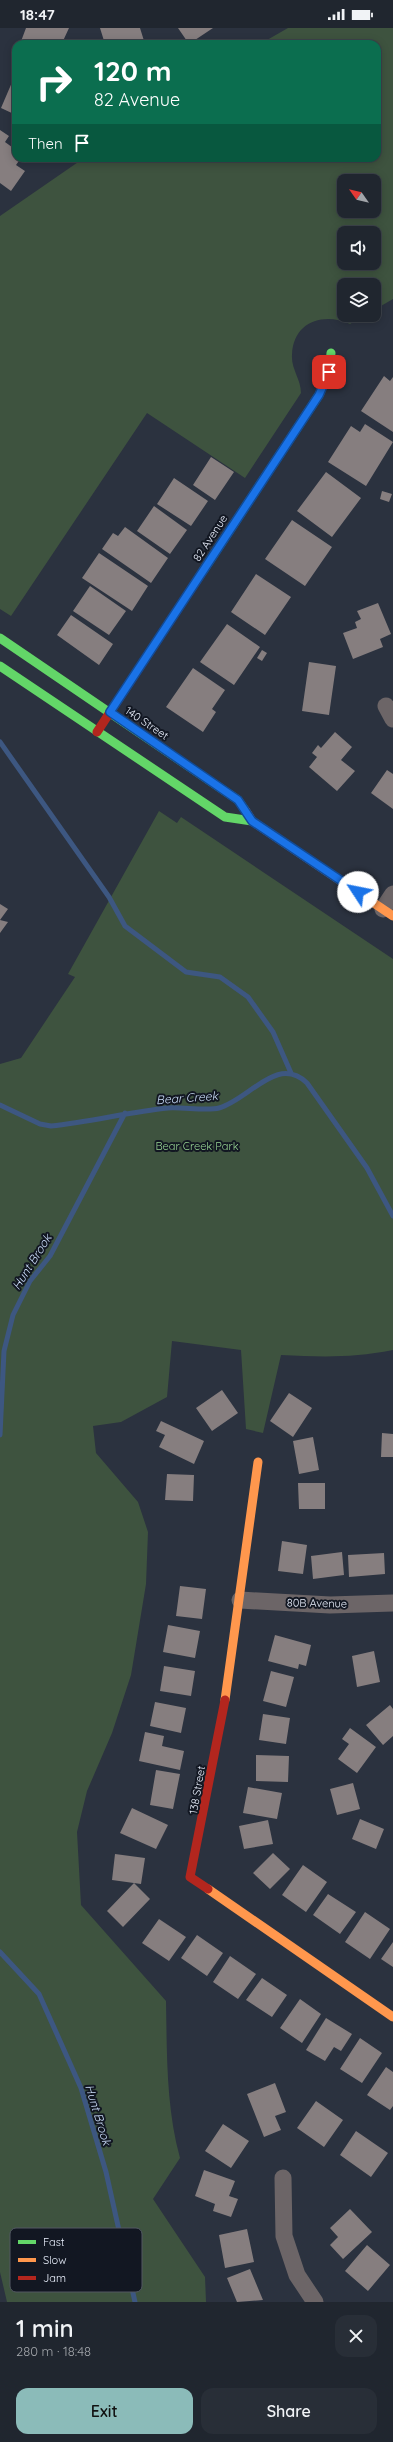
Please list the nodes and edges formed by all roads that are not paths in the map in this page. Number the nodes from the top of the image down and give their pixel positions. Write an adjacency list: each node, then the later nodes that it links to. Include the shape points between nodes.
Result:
1 (330, 354): 4 (street, 82 Avenue, via 329,372 319,395)
2 (0, 638): 4 (street, 140 Street)
3 (0, 666): 5 (street, 140 Street)
4 (110, 712): 5 (street, 82 Avenue); 6 (street, 140 Street, via 238,800)
5 (97, 732): 6 (street, 140 Street, via 225,817)
6 (252, 821): 8 (street, 140 Street)
7 (393, 894): 8 (street)
8 (388, 913)
9 (258, 1462): 10 (street, 138 Street)
10 (240, 1600): 11 (street, 80B Avenue, via 330,1605); 12 (street, 138 Street, via 204,1816 190,1877)
11 (393, 1603)
12 (393, 2017)
13 (283, 2178): 14 (street, via 284,2236 297,2275)
14 (314, 2302)

